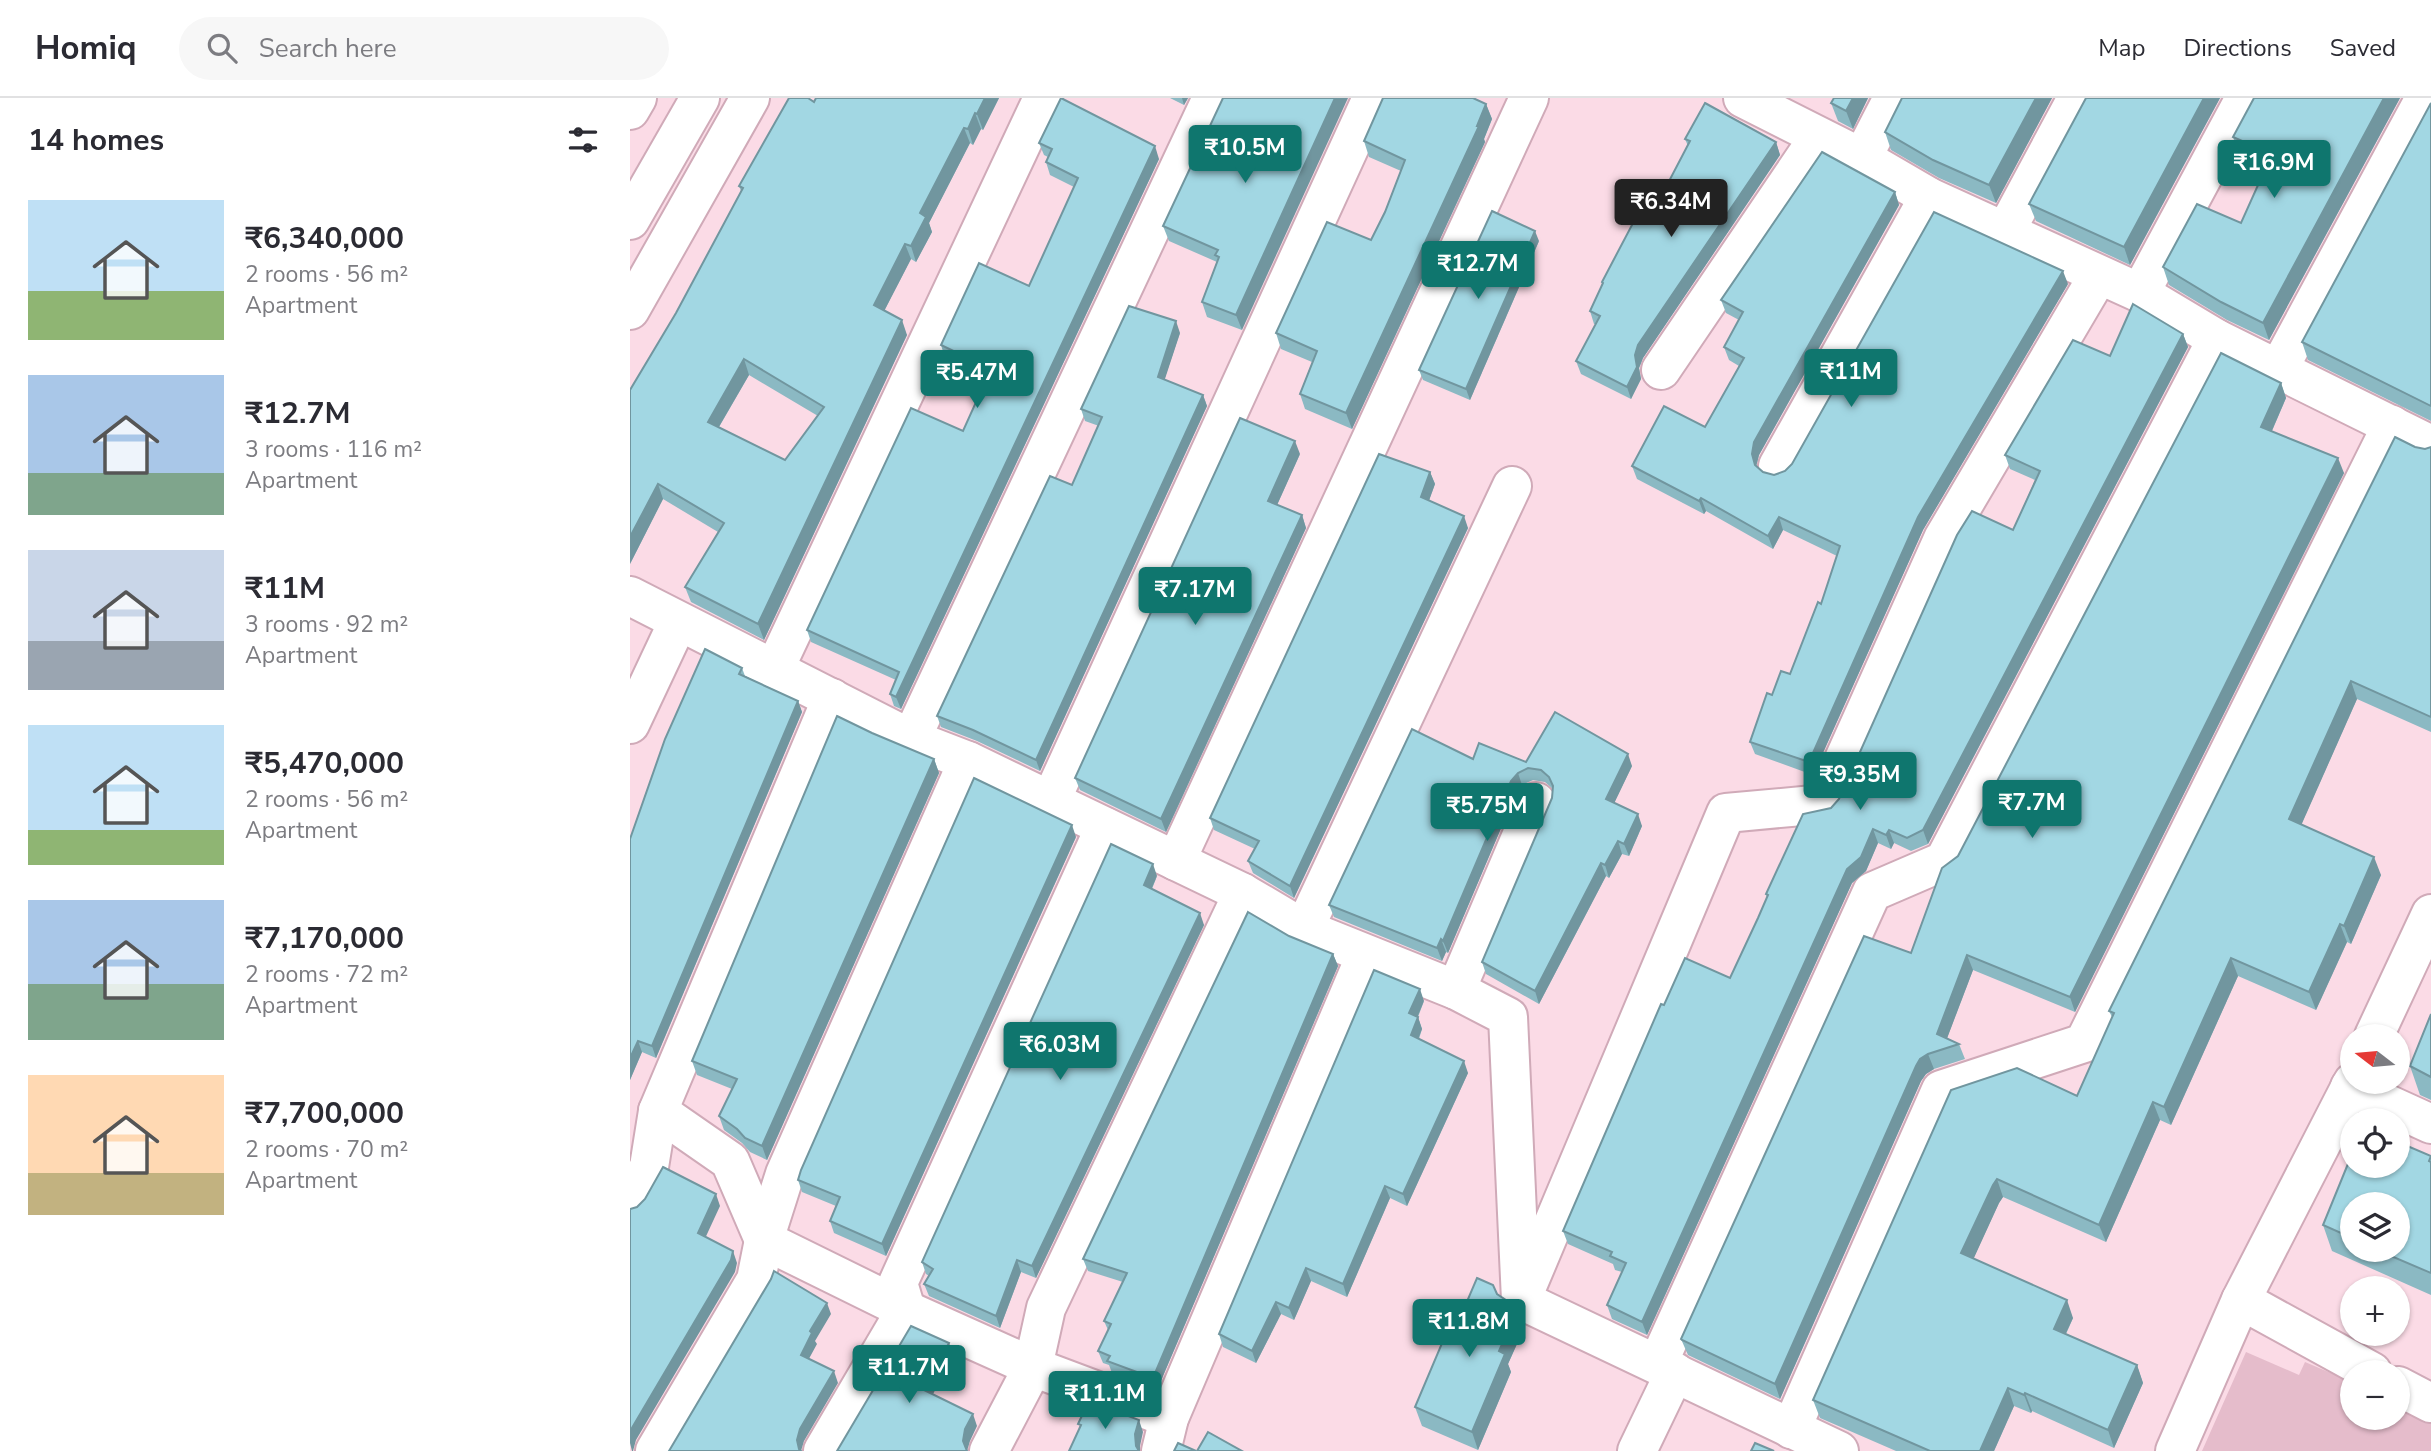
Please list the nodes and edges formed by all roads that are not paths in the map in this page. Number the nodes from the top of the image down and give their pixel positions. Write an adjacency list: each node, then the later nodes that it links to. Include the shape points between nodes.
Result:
1 (637, 98): 14 (street)
2 (700, 98): 18 (street)
3 (750, 98): 22 (street)
4 (1043, 98): 32 (street)
5 (1212, 98): 35 (street)
6 (1372, 98): 37 (street)
7 (1529, 98): 40 (street)
8 (1742, 98): 13 (street)
9 (1893, 98): 16 (street)
10 (2077, 98): 19 (street)
11 (2245, 98): 21 (street)
12 (2425, 98): 24 (street)
13 (1788, 108): 15 (street)
14 (630, 110)
15 (1819, 137): 16 (street); 25 (street)
16 (1862, 158): 17 (street)
17 (1929, 197): 19 (street); 28 (street)
18 (630, 220)
19 (2005, 232): 20 (street)
20 (2098, 276): 21 (street); 53 (street, via 1943,539 1824,804 1726,813)
21 (2140, 293): 23 (street)
22 (630, 310)
23 (2217, 339): 24 (street); 58 (street, via 1944,861 1872,892)
24 (2279, 368): 26 (street)
25 (1661, 370)
26 (2392, 425): 27 (street); 61 (street, via 2084,1043 1941,1090)
27 (2431, 445)
28 (1777, 466)
29 (1512, 486): 43 (street)
30 (630, 596): 31 (street)
31 (678, 622): 32 (street); 34 (street)
32 (775, 668): 33 (street)
33 (832, 698): 35 (street); 49 (street)
34 (630, 724)
35 (911, 739): 36 (street)
36 (968, 761): 37 (street); 52 (street, via 785,1174)
37 (1051, 800): 39 (street)
38 (1536, 802): 45 (street)
39 (1105, 827): 40 (street); 55 (street, via 898,1283)
40 (1176, 862): 41 (street)
41 (1243, 892): 43 (street); 57 (street, via 1046,1308)
42 (2431, 914): 46 (street)
43 (1304, 929): 44 (street)
44 (1366, 955): 45 (street); 62 (street)
45 (1457, 990): 53 (street, via 1508,1017)
46 (2380, 1024)
47 (2346, 1094): 54 (street)
48 (2371, 1094): 50 (street)
49 (658, 1111): 51 (street, via 649,1167); 52 (street, via 730,1161)
50 (2431, 1124)
51 (630, 1200)
52 (764, 1240): 55 (street); 63 (street, via 756,1280)
53 (1521, 1300): 58 (street)
54 (2241, 1300): 56 (street); 68 (street)
55 (906, 1310): 57 (street); 64 (street)
56 (2350, 1360)
57 (1033, 1367): 62 (street); 65 (street)
58 (1667, 1367): 61 (street); 66 (street)
59 (2410, 1392): 60 (street)
60 (2431, 1403)
61 (1791, 1429): 67 (street)
62 (1165, 1434)
63 (655, 1451)
64 (822, 1451)
65 (989, 1451)
66 (1637, 1451)
67 (1839, 1451)
68 (2175, 1451)

